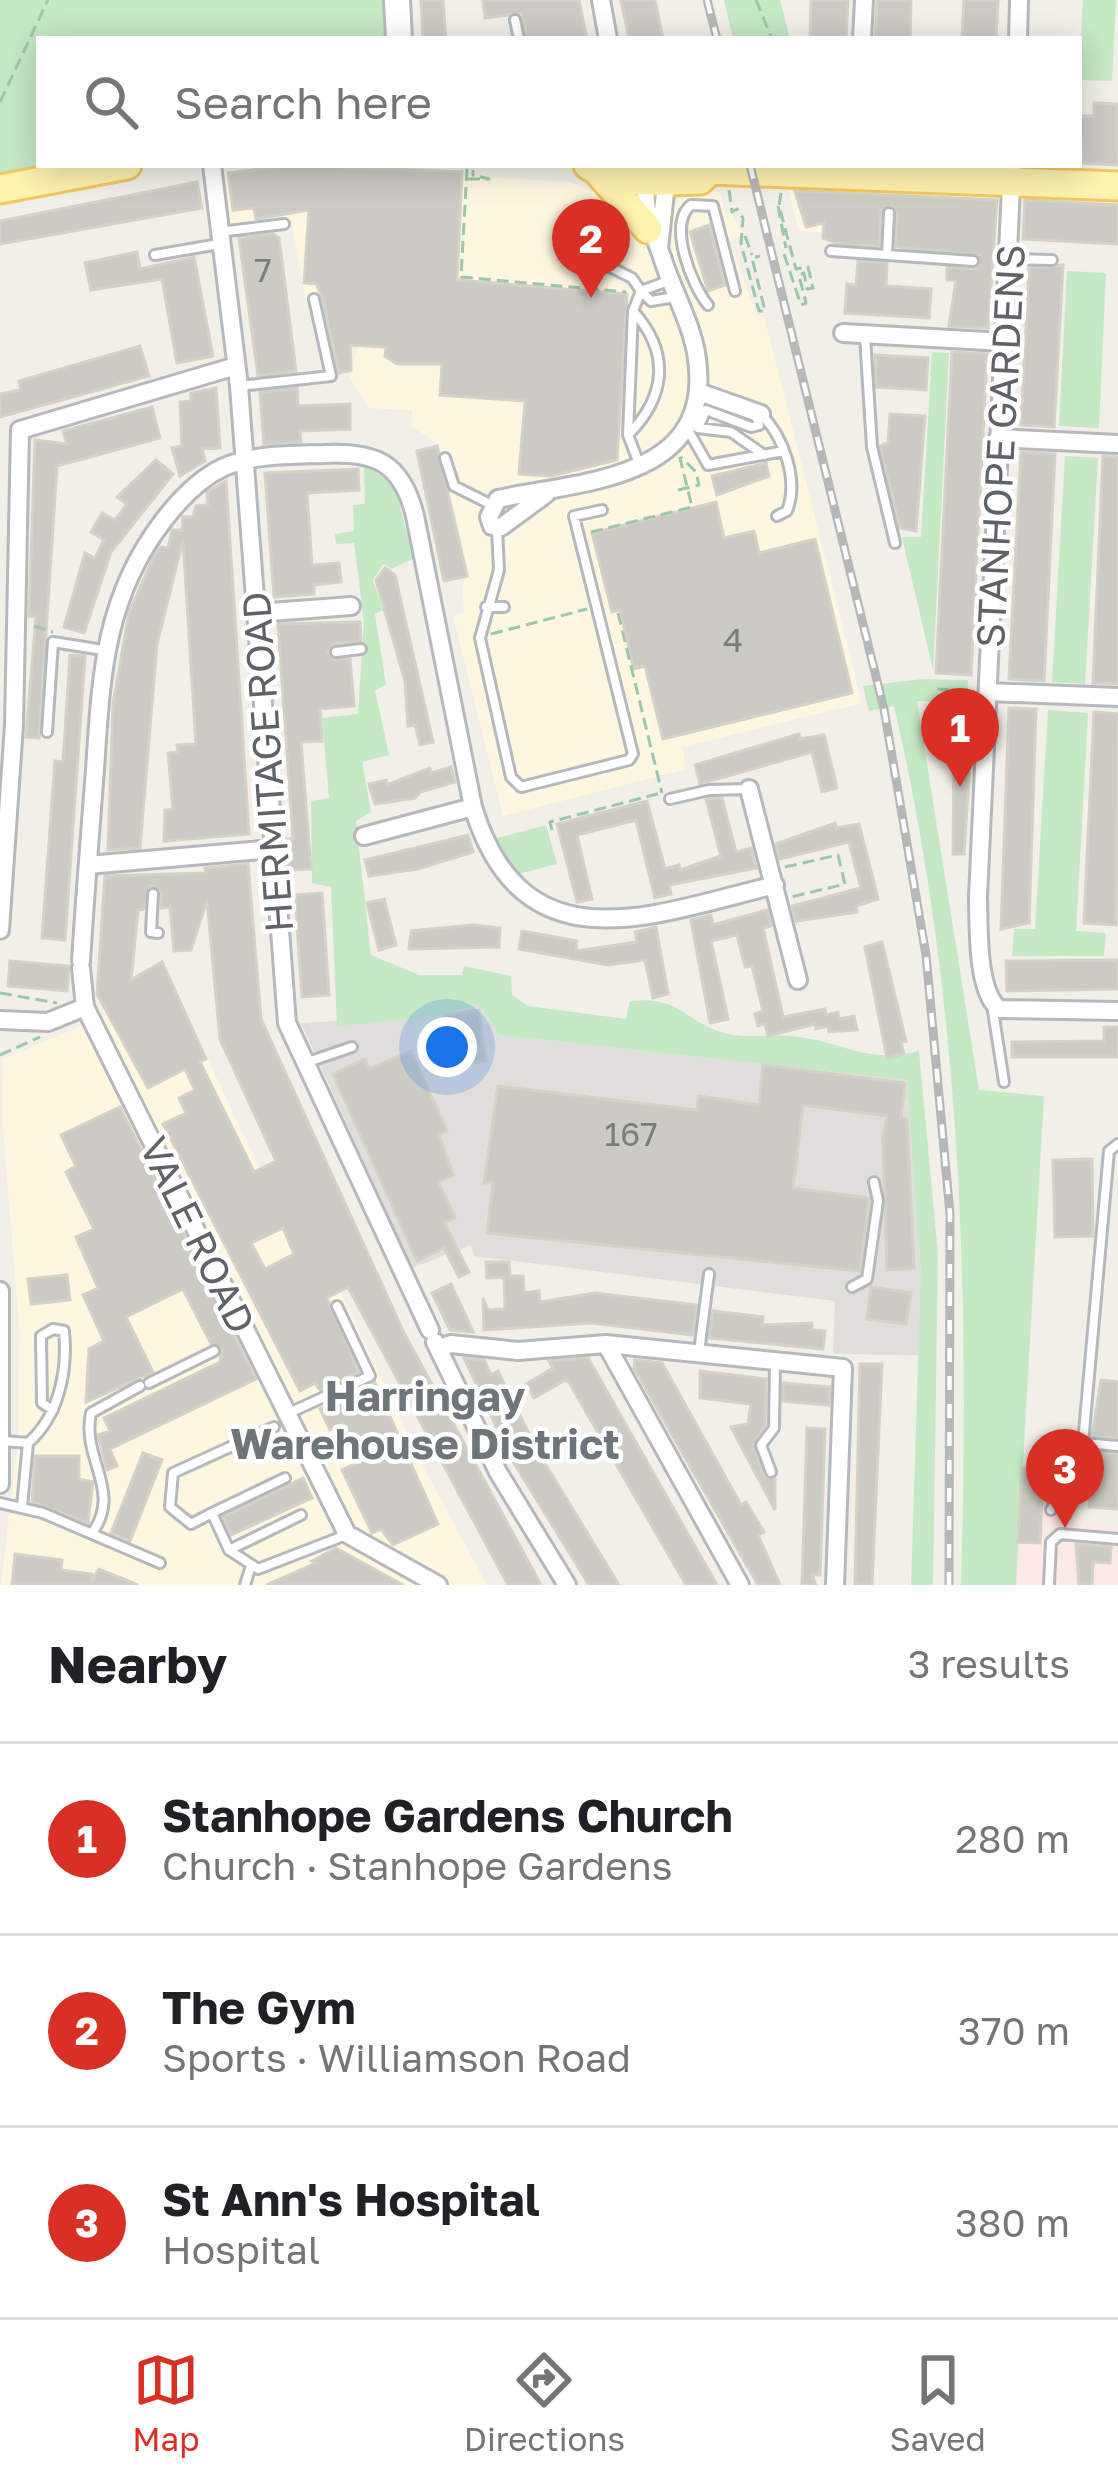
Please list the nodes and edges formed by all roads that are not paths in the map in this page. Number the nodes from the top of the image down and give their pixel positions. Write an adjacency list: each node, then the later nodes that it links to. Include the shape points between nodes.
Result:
1 (397, 0): 6 (main road)
2 (601, 0): 8 (street)
3 (864, 0): 9 (street)
4 (1019, 0): 10 (street)
5 (515, 20): 7 (lane)
6 (399, 36)
7 (518, 36)
8 (607, 36)
9 (862, 36)
10 (1018, 36)
11 (111, 168): 19 (main road)
12 (212, 168): 22 (street, HERMITAGE ROAD)
13 (856, 169): 16 (main road, via 891,182); 17 (main road)
14 (594, 170): 15 (main road); 23 (main road)
15 (657, 172): 17 (main road); 23 (street)
16 (1011, 173): 18 (main road); 27 (street, STANHOPE GARDENS)
17 (714, 175)
18 (1118, 186)
19 (0, 189)
20 (890, 213): 26 (lane)
21 (284, 224): 22 (lane)
22 (220, 238): 25 (lane); 40 (street, HERMITAGE ROAD)
23 (654, 239): 31 (street)
24 (831, 251): 26 (lane)
25 (155, 255)
26 (887, 255): 28 (lane)
27 (1009, 259): 29 (lane); 39 (street, STANHOPE GARDENS)
28 (973, 260)
29 (1052, 260)
30 (613, 268): 32 (lane, via 632,278)
31 (673, 288): 32 (lane); 32 (lane, via 652,301); 42 (street, via 697,356)
32 (636, 291): 36 (lane)
33 (735, 291): 35 (lane, via 713,206 691,205 680,226 697,294)
34 (314, 299): 41 (lane, via 331,376)
35 (708, 305)
36 (633, 311): 45 (lane); 45 (lane, via 660,369 655,405)
37 (843, 333): 38 (street)
38 (865, 334): 39 (street); 58 (lane, via 872,447)
39 (1004, 342): 46 (street, STANHOPE GARDENS)
40 (236, 366): 41 (street, HERMITAGE ROAD); 77 (street, via 20,430)
41 (239, 386): 51 (street, HERMITAGE ROAD)
42 (699, 392): 43 (street); 44 (street)
43 (756, 412): 48 (lane); 49 (lane, via 759,425 706,410 698,428 731,432)
44 (687, 426): 49 (lane, via 707,465); 52 (street, via 676,450)
45 (628, 435): 52 (lane)
46 (998, 438): 47 (street); 66 (street, STANHOPE GARDENS)
47 (1118, 444)
48 (784, 451): 49 (lane); 56 (lane, via 793,496)
49 (764, 455)
50 (445, 458): 54 (lane, via 454,486)
51 (244, 460): 62 (street, HERMITAGE ROAD); 64 (street, VALE ROAD, via 194,488 147,541 122,586); 71 (street, via 353,452 401,475)
52 (640, 466): 53 (street)
53 (546, 494): 54 (street); 57 (street)
54 (492, 505): 57 (street)
55 (602, 510): 59 (lane, via 574,516 633,754 628,760 516,784 482,655)
56 (777, 517)
57 (497, 530): 59 (lane, via 499,570)
58 (895, 542)
59 (486, 607): 60 (lane)
60 (504, 607)
61 (351, 612): 62 (street)
62 (257, 614): 73 (street, HERMITAGE ROAD)
63 (356, 648): 65 (lane)
64 (103, 650): 68 (lane, via 53,642); 74 (street, VALE ROAD)
65 (336, 652)
66 (988, 692): 67 (street); 80 (street, STANHOPE GARDENS, via 978,897)
67 (1118, 697)
68 (47, 732)
69 (749, 789): 70 (lane); 75 (street)
70 (666, 796)
71 (473, 807): 72 (street); 75 (street, via 504,874 557,914 624,922)
72 (364, 836)
73 (273, 849): 74 (street, via 152,868); 85 (street, HERMITAGE ROAD, via 287,1023)
74 (88, 865): 81 (street, VALE ROAD)
75 (775, 885): 79 (street)
76 (154, 895): 78 (lane, via 151,932)
77 (0, 931)
78 (158, 933)
79 (798, 980)
80 (989, 998): 82 (street, via 999,1009); 86 (lane)
81 (85, 1007): 83 (street, via 48,1022); 99 (street, VALE ROAD)
82 (1118, 1011)
83 (0, 1020)
84 (352, 1047): 85 (lane)
85 (305, 1064): 93 (street, HERMITAGE ROAD)
86 (1004, 1082)
87 (1118, 1144): 102 (lane, via 1109,1151)
88 (874, 1182): 90 (lane, via 867,1279)
89 (709, 1274): 96 (lane)
90 (852, 1287)
91 (0, 1291): 100 (street)
92 (338, 1306): 99 (lane, via 370,1376)
93 (434, 1338): 94 (street, via 518,1351); 120 (street, HERMITAGE ROAD, via 498,1472)
94 (606, 1344): 96 (street); 121 (street)
95 (214, 1352): 112 (lane, via 91,1413 88,1438 106,1481 102,1519)
96 (699, 1353): 97 (street)
97 (776, 1362): 104 (lane, via 774,1428 761,1445); 122 (street, via 842,1368)
98 (53, 1410): 98 (lane, via 65,1341 64,1331 53,1329 41,1336 39,1388); 101 (lane)
99 (281, 1420): 110 (lane, via 173,1473 170,1507 191,1524); 113 (street, VALE ROAD)
100 (3, 1442): 101 (lane); 106 (street)
101 (28, 1443): 108 (lane)
102 (1083, 1444): 103 (lane); 109 (lane)
103 (1118, 1445)
104 (771, 1472)
105 (285, 1478): 110 (lane)
106 (0, 1484)
107 (0, 1503): 108 (lane)
108 (22, 1507): 112 (lane)
109 (1051, 1510)
110 (212, 1513): 115 (lane)
111 (301, 1515): 115 (lane)
112 (92, 1533): 116 (lane)
113 (347, 1534): 117 (lane); 119 (street)
114 (1118, 1539): 123 (lane, via 1060,1534 1051,1541)
115 (230, 1550): 117 (lane)
116 (160, 1563)
117 (250, 1569): 118 (lane)
118 (245, 1585)
119 (438, 1585)
120 (567, 1585)
121 (740, 1585)
122 (835, 1585)
123 (1049, 1585)

